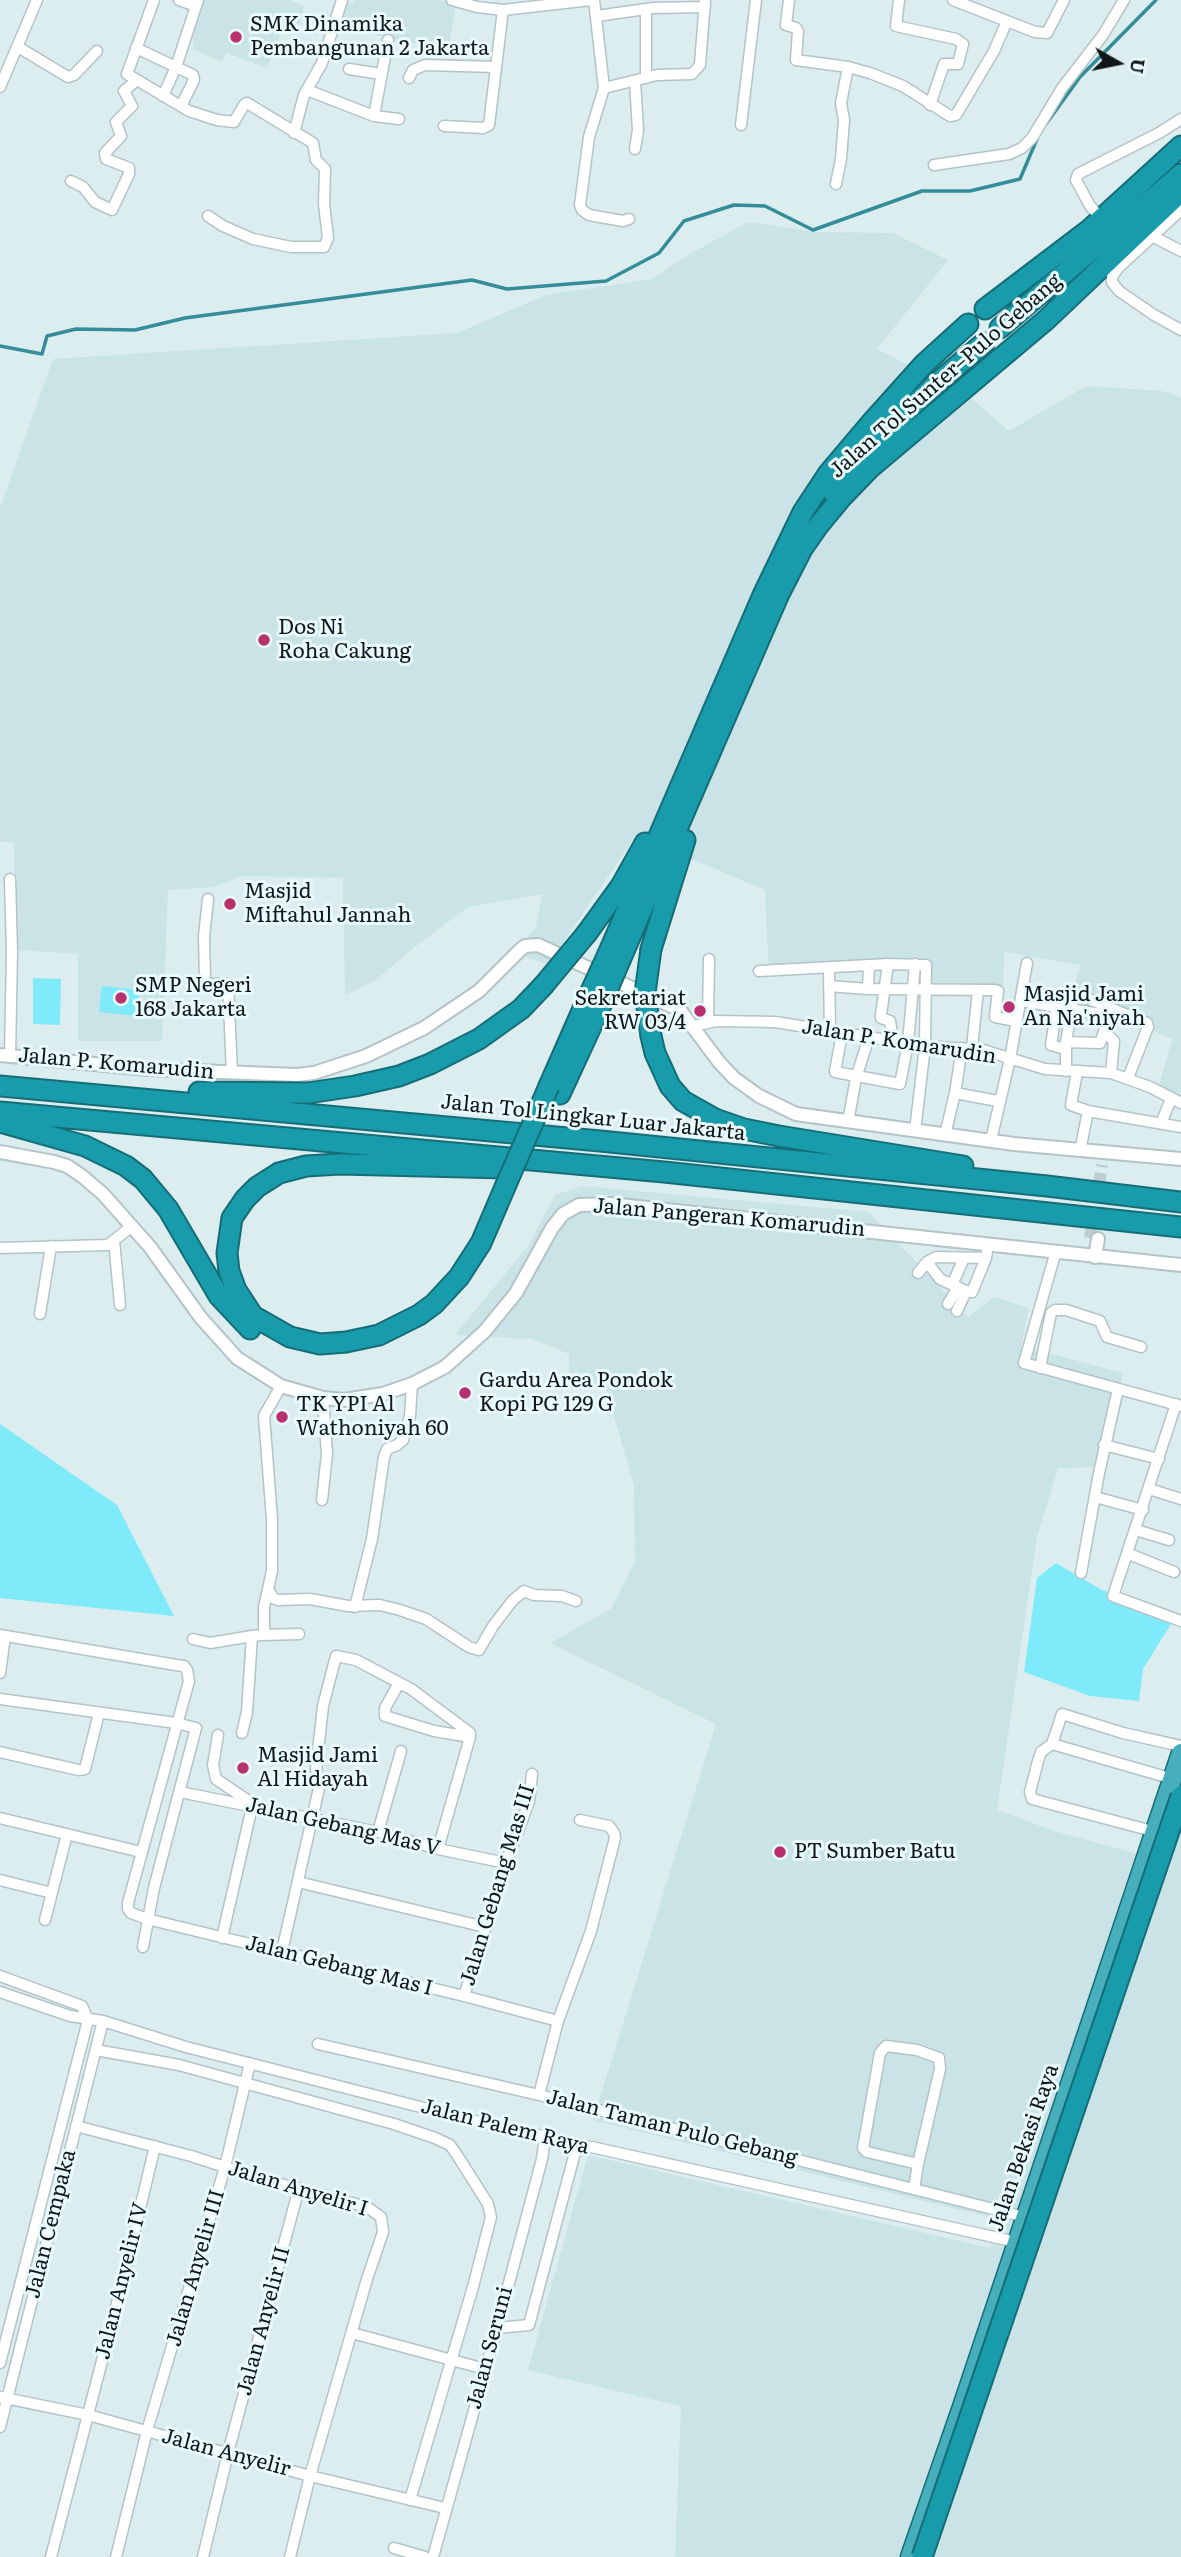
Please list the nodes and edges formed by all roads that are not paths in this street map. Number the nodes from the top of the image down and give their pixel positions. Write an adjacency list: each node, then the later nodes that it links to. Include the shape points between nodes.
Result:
1 (37, 0): 20 (street)
2 (154, 0): 21 (street)
3 (179, 0): 13 (street)
4 (342, 0): 33 (street, via 322,63)
5 (452, 0): 16 (street)
6 (592, 0): 16 (street); 17 (street)
7 (756, 0): 40 (street)
8 (789, 0): 25 (street, via 786,25 798,31 796,60)
9 (899, 0): 35 (street, via 896,26 956,38 963,44 958,64 944,64)
10 (953, 0): 18 (street)
11 (1064, 0): 18 (street, via 1047,33)
12 (1124, 0): 46 (street, via 1021,148 1009,154)
13 (197, 3): 23 (street)
14 (705, 4): 15 (street); 29 (street, via 698,69 692,74)
15 (650, 6): 17 (street); 29 (street)
16 (503, 10): 24 (street)
17 (597, 16): 32 (street)
18 (1007, 21): 35 (street, via 956,115)
19 (388, 40): 27 (street)
20 (18, 47): 22 (street, via 68,77); 31 (street)
21 (136, 48): 23 (street); 30 (street, via 127,74)
22 (97, 51)
23 (176, 67): 34 (street); 36 (street, via 194,78)
24 (495, 67): 28 (street, via 425,65 413,70); 41 (street, via 489,125)
25 (848, 67): 35 (street, via 903,86); 50 (street)
26 (349, 69): 27 (street)
27 (381, 74): 37 (street)
28 (409, 78)
29 (640, 79): 32 (street); 44 (street)
30 (137, 80): 34 (street); 49 (street, via 124,91 132,104 116,122 122,134 105,153 106,159 129,168 113,210 95,202)
31 (0, 87)
32 (604, 88): 54 (street, via 589,137 582,210 589,215)
33 (307, 90): 37 (street); 42 (street)
34 (163, 96): 36 (street)
35 (930, 105)
36 (181, 106): 42 (street, via 217,121 234,121 247,103)
37 (374, 116): 38 (street)
38 (399, 119)
39 (1181, 119): 55 (street, via 1078,174 1076,180)
40 (741, 125)
41 (444, 126)
42 (294, 133): 53 (street, via 313,143 316,160 325,169 326,246 268,243)
43 (1181, 146): 47 (highway, Jalan Tol Sunter–Pulo Gebang)
44 (635, 149)
45 (1181, 156): 47 (highway)
46 (934, 165)
47 (1156, 168): 55 (highway, Jalan Tol Sunter–Pulo Gebang)
48 (1181, 174): 60 (highway)
49 (71, 181)
50 (836, 184)
51 (1181, 192): 63 (highway, Jalan Tol Sunter–Pulo Gebang, via 1046,320 865,473)
52 (1181, 210): 56 (street)
53 (208, 216)
54 (629, 219)
55 (1102, 219): 58 (highway, Jalan Tol Sunter–Pulo Gebang)
56 (1152, 236): 57 (street); 61 (street, via 1114,273 1112,282)
57 (1181, 251)
58 (985, 309)
59 (968, 324): 65 (highway, Jalan Tol Sunter–Pulo Gebang, via 896,394 812,497 763,595)
60 (1000, 328)
61 (1181, 330)
62 (984, 343): 63 (highway, via 849,469 818,512)
63 (802, 549): 64 (highway, Jalan Tol Sunter–Pulo Gebang)
64 (720, 732): 68 (highway); 123 (highway, bridge, via 651,949 645,993 651,1036 670,1086 698,1111 729,1124 984,1170)
65 (680, 785): 68 (highway); 106 (highway, bridge, via 621,886 543,986 501,1025 457,1052 399,1076 308,1094)
66 (10, 879): 98 (street, via 12,944)
67 (208, 899): 101 (street, Jalan P. Komarudin, via 205,981 228,984)
68 (614, 956): 124 (highway, bridge)
69 (709, 959): 87 (street)
70 (1027, 963): 82 (street)
71 (888, 964): 72 (street); 73 (street); 77 (street)
72 (915, 964): 79 (street); 80 (street, via 928,968)
73 (869, 965): 74 (street); 78 (street)
74 (829, 969): 75 (street); 76 (street)
75 (759, 971)
76 (829, 986): 78 (street); 89 (street)
77 (886, 987): 78 (street); 79 (street); 93 (street, via 881,1016 890,1021)
78 (868, 989)
79 (913, 989): 80 (street); 94 (street)
80 (926, 990): 81 (street); 96 (street)
81 (978, 990): 86 (street, via 998,991 995,1017); 97 (street)
82 (1021, 1001): 83 (street); 86 (street)
83 (1057, 1006): 84 (street); 95 (street, via 1051,1045)
84 (1070, 1008): 85 (street); 85 (street, via 1074,993); 95 (street)
85 (1107, 1011): 90 (street); 104 (street, via 1147,1025)
86 (1016, 1021): 99 (street)
87 (708, 1022): 88 (street, Jalan P. Komarudin); 89 (street, Jalan P. Komarudin, via 775,1022)
88 (694, 1026): 101 (street, Jalan P. Komarudin, via 673,1005 538,945 525,946 479,991 438,1020 366,1056 314,1073); 114 (street, via 734,1079 760,1096 796,1114)
89 (830, 1032): 91 (street, Jalan P. Komarudin)
90 (1104, 1032): 95 (street, via 1100,1043); 102 (street, via 1114,1038)
91 (842, 1033): 92 (street, Jalan P. Komarudin); 103 (street, via 835,1071)
92 (869, 1037): 93 (street, Jalan P. Komarudin); 103 (street)
93 (893, 1040): 94 (street, Jalan P. Komarudin)
94 (908, 1043): 96 (street, Jalan P. Komarudin); 103 (street, via 900,1084)
95 (1065, 1045): 100 (street)
96 (925, 1046): 97 (street, Jalan P. Komarudin); 116 (street)
97 (967, 1048): 99 (street, Jalan P. Komarudin); 107 (street)
98 (5, 1055): 101 (street, Jalan P. Komarudin)
99 (1010, 1059): 100 (street, Jalan P. Komarudin); 108 (street)
100 (1071, 1072): 102 (street, Jalan P. Komarudin); 110 (street, via 1072,1105)
101 (232, 1073)
102 (1111, 1073): 104 (street, Jalan P. Komarudin)
103 (856, 1077): 114 (street)
104 (1128, 1078): 109 (street, Jalan P. Komarudin)
105 (0, 1086): 106 (highway, Jalan Tol Lingkar Luar Jakarta)
106 (51, 1089): 123 (highway, Jalan Tol Lingkar Luar Jakarta)
107 (955, 1093): 108 (street); 117 (street)
108 (998, 1101): 118 (street)
109 (1176, 1101): 112 (street)
110 (1088, 1111): 112 (street); 119 (street)
111 (0, 1112): 122 (highway)
112 (1162, 1121): 115 (street)
113 (0, 1122): 124 (highway, via 85,1146 126,1166 168,1209 210,1282 237,1317 265,1340 313,1355 379,1348 439,1315 481,1267)
114 (848, 1122): 116 (street)
115 (1181, 1126)
116 (915, 1131): 117 (street)
117 (945, 1135): 118 (street)
118 (991, 1140): 119 (street)
119 (1080, 1151): 121 (street, via 1106,1160)
120 (0, 1152): 126 (street, Jalan Pangeran Komarudin, via 67,1166 103,1194)
121 (1181, 1156)
122 (664, 1171): 124 (highway, via 340,1164 292,1169 267,1179 237,1209 229,1234 229,1271 253,1316 290,1337 320,1344 379,1335 426,1310 459,1277); 127 (highway)
123 (1047, 1186): 125 (highway, Jalan Tol Lingkar Luar Jakarta)
124 (511, 1190)
125 (1181, 1202)
126 (132, 1226): 129 (street); 147 (street, Jalan Pangeran Komarudin, via 213,1333 237,1358)
127 (1181, 1227)
128 (1094, 1239): 134 (street)
129 (114, 1240): 131 (street, via 98,1246); 141 (street)
130 (988, 1244): 133 (street, Jalan Pangeran Komarudin); 136 (street); 146 (street, Jalan Pangeran Komarudin, via 579,1205 563,1214 552,1228 516,1293 485,1332 445,1367)
131 (51, 1246): 132 (street); 143 (street)
132 (0, 1248)
133 (1056, 1251): 134 (street, Jalan Pangeran Komarudin); 145 (street, via 1023,1360)
134 (1091, 1256): 138 (street, Jalan Pangeran Komarudin)
135 (964, 1258): 136 (street); 137 (street, via 943,1256); 140 (street)
136 (986, 1258): 140 (street, via 972,1292)
137 (927, 1262): 139 (street); 140 (street, via 940,1279)
138 (1181, 1265)
139 (918, 1273)
140 (959, 1288): 142 (street)
141 (121, 1305)
142 (953, 1308)
143 (40, 1314)
144 (1141, 1347): 145 (street, via 1107,1337 1100,1321 1055,1310)
145 (1040, 1368): 148 (street)
146 (412, 1384): 149 (street, Jalan Pangeran Komarudin, via 363,1399); 165 (street, via 403,1440 387,1449 384,1457 372,1539)
147 (281, 1386): 149 (street, Jalan Pangeran Komarudin); 163 (street, via 264,1416 272,1519)
148 (1118, 1389): 150 (street); 151 (street)
149 (323, 1398): 156 (street, via 327,1454)
150 (1179, 1406): 152 (street)
151 (1104, 1445): 152 (street); 154 (street)
152 (1159, 1459): 153 (street)
153 (1149, 1489): 155 (street); 157 (street)
154 (1095, 1497): 157 (street); 162 (street)
155 (1181, 1499)
156 (322, 1500)
157 (1143, 1510): 158 (street)
158 (1136, 1530): 159 (street); 160 (street)
159 (1169, 1540)
160 (1129, 1554): 161 (street); 166 (street, via 1113,1596)
161 (1174, 1572)
162 (1081, 1573)
163 (268, 1589): 165 (street, via 278,1601 310,1599); 169 (street)
164 (576, 1601): 165 (street, via 524,1591 492,1626 479,1650 417,1615 380,1605)
165 (355, 1606)
166 (1181, 1621)
167 (299, 1634): 169 (street)
168 (2, 1635): 171 (street); 175 (street, via 187,1670 189,1681)
169 (257, 1636): 170 (street, via 210,1643); 176 (street)
170 (193, 1639)
171 (0, 1673)
172 (399, 1683): 178 (street, via 437,1706); 178 (street, via 384,1708 385,1716); 188 (street, via 356,1660 338,1656 333,1660 323,1706 316,1769 319,1788)
173 (0, 1699): 174 (street)
174 (99, 1713): 175 (street); 182 (street, via 85,1769)
175 (176, 1723): 186 (street, via 197,1731); 196 (street)
176 (242, 1733)
177 (218, 1735): 187 (street, via 213,1765 216,1779)
178 (470, 1737): 195 (street)
179 (1052, 1744): 180 (street, via 1063,1714); 185 (street); 193 (street, via 1041,1752 1032,1799)
180 (1181, 1746)
181 (401, 1751): 192 (street)
182 (0, 1752)
183 (1181, 1753): 185 (highway, Jalan Bekasi Raya)
184 (532, 1774): 197 (street, Jalan Gebang Mas III, via 528,1802)
185 (1177, 1787): 193 (highway, Jalan Bekasi Raya); 254 (highway, bridge)
186 (180, 1792): 187 (street, Jalan Gebang Mas V); 204 (street)
187 (252, 1807): 188 (street, Jalan Gebang Mas V); 206 (street)
188 (312, 1817): 192 (street, Jalan Gebang Mas V); 200 (street)
189 (0, 1818): 194 (street)
190 (580, 1820): 214 (street, via 609,1826 615,1838 591,1931)
191 (1181, 1821): 201 (highway, Jalan Bekasi Raya)
192 (379, 1832): 195 (street, Jalan Gebang Mas V)
193 (1156, 1832): 199 (highway, Jalan Bekasi Raya)
194 (67, 1834): 196 (street); 202 (street)
195 (438, 1849): 197 (street, Jalan Gebang Mas V)
196 (141, 1852): 204 (street, via 128,1909)
197 (506, 1863): 205 (street, Jalan Gebang Mas III)
198 (0, 1880): 202 (street)
199 (1139, 1881): 201 (highway); 228 (highway, Jalan Bekasi Raya)
200 (298, 1882): 205 (street); 208 (street)
201 (1158, 1888): 230 (highway, Jalan Bekasi Raya)
202 (52, 1893): 203 (street)
203 (45, 1920)
204 (147, 1920): 206 (street, Jalan Gebang Mas I); 207 (street)
205 (485, 1927): 211 (street, Jalan Gebang Mas III)
206 (222, 1938): 208 (street, Jalan Gebang Mas I)
207 (143, 1947)
208 (282, 1951): 211 (street, Jalan Gebang Mas I)
209 (0, 1976): 212 (street, via 82,2006)
210 (0, 1992): 212 (street, Jalan Palem Raya)
211 (464, 1996): 214 (street, Jalan Gebang Mas I)
212 (88, 2020): 213 (street, Jalan Palem Raya); 234 (street, Jalan Cempaka)
213 (103, 2021): 216 (street, Jalan Cempaka); 217 (street, Jalan Palem Raya)
214 (558, 2021): 219 (street)
215 (318, 2044): 219 (street, Jalan Taman Pulo Gebang)
216 (96, 2050): 218 (street); 220 (street, Jalan Cempaka)
217 (250, 2063): 218 (street, Jalan Anyelir III); 221 (street, Jalan Palem Raya)
218 (246, 2083): 225 (street, Jalan Anyelir III); 233 (street, via 394,2124 450,2146 488,2204 491,2217)
219 (539, 2095): 227 (street, Jalan Taman Pulo Gebang)
220 (76, 2126): 223 (street, Jalan Anyelir I); 238 (street, Jalan Cempaka)
221 (545, 2138): 222 (street, Jalan Palem Raya); 231 (street, Jalan Seruni)
222 (577, 2145): 229 (street, Jalan Palem Raya); 231 (street, via 529,2325)
223 (155, 2146): 225 (street, Jalan Anyelir I); 239 (street, Jalan Anyelir IV)
224 (918, 2164): 224 (street, via 939,2058 886,2046 880,2053 863,2148); 227 (street)
225 (225, 2167): 226 (street, Jalan Anyelir I); 241 (street, Jalan Anyelir III)
226 (299, 2188): 232 (street, Jalan Anyelir I, via 367,2207 383,2224); 242 (street, Jalan Anyelir II)
227 (915, 2189): 228 (street, Jalan Taman Pulo Gebang)
228 (1025, 2217): 229 (highway, Jalan Bekasi Raya)
229 (1014, 2250): 230 (highway); 235 (highway, Jalan Bekasi Raya)
230 (1030, 2265): 237 (highway, Jalan Bekasi Raya)
231 (496, 2328): 236 (street, Jalan Seruni)
232 (352, 2333): 233 (street); 243 (street, Jalan Anyelir I)
233 (452, 2360): 236 (street); 244 (street)
234 (0, 2363)
235 (976, 2364): 237 (highway); 253 (highway, Jalan Bekasi Raya)
236 (485, 2369): 245 (street, Jalan Seruni)
237 (994, 2371): 255 (highway, Jalan Bekasi Raya)
238 (4, 2398): 239 (street, Jalan Anyelir); 240 (street, Jalan Cempaka)
239 (88, 2415): 241 (street, Jalan Anyelir); 247 (street, Jalan Anyelir IV)
240 (0, 2427)
241 (148, 2431): 242 (street, Jalan Anyelir); 248 (street, Jalan Anyelir III)
242 (228, 2453): 243 (street, Jalan Anyelir); 249 (street, Jalan Anyelir II)
243 (310, 2476): 244 (street, Jalan Anyelir); 250 (street, Jalan Anyelir I)
244 (407, 2499): 245 (street, Jalan Anyelir)
245 (444, 2510): 252 (street, Jalan Seruni)
246 (394, 2548): 251 (street)
247 (51, 2557)
248 (116, 2557)
249 (203, 2557)
250 (290, 2557)
251 (425, 2557)
252 (433, 2557)
253 (910, 2557)
254 (922, 2557)
255 (932, 2557)

